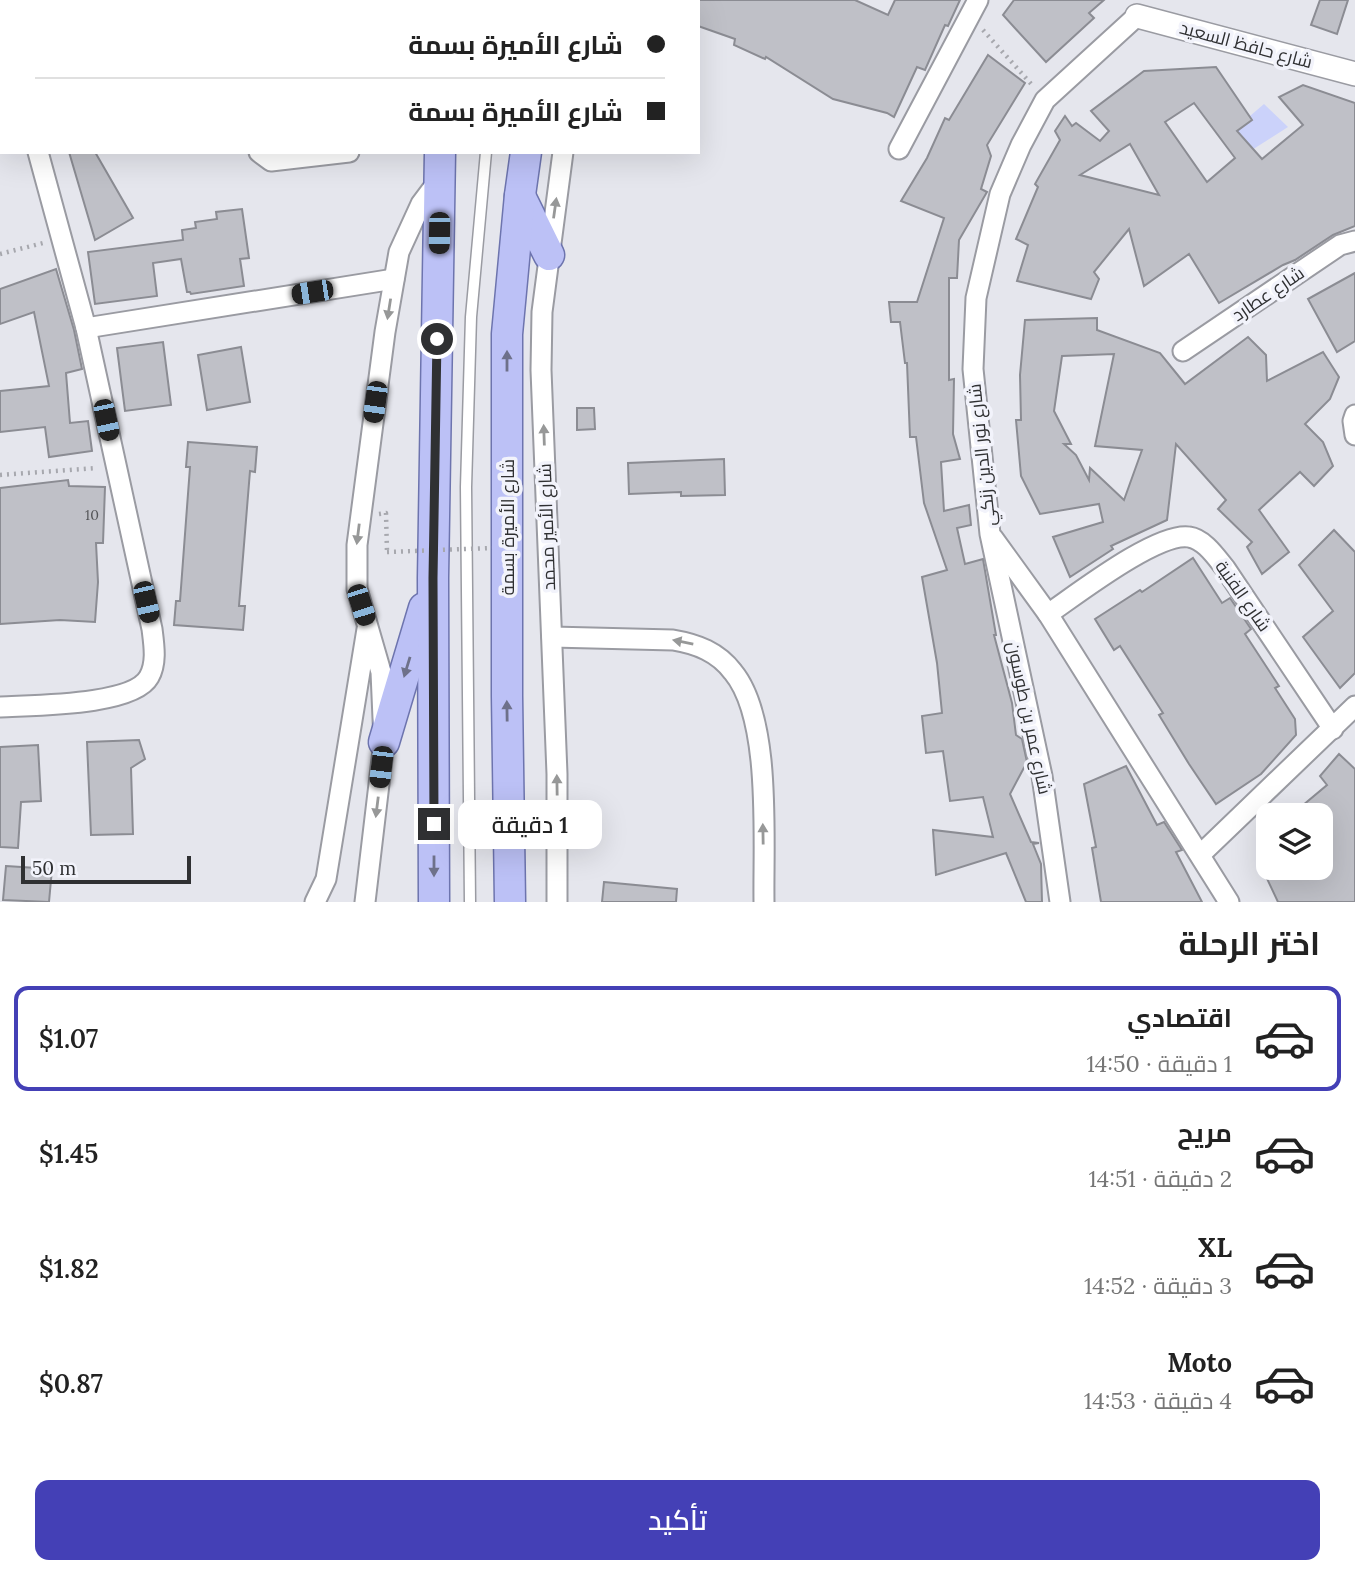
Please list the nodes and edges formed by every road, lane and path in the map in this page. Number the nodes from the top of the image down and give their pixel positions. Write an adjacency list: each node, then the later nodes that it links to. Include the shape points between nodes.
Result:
1 (1155, 0): 3 (street, شارع نور الدين زنكي)
2 (974, 7): 5 (path); 6 (street)
3 (1137, 16): 4 (street, شارع حافظ السعيد); 5 (street, شارع نور الدين زنكي)
4 (1355, 74)
5 (1045, 100): 27 (street, شارع نور الدين زنكي, via 1000,194 976,298 973,369)
6 (899, 149)
7 (39, 154): 15 (street)
8 (261, 154): 9 (street, via 271,160)
9 (330, 154)
10 (486, 154): 41 (lane, via 471,317 466,487)
11 (526, 154): 14 (main road, شارع الأميرة بسمة)
12 (563, 154): 18 (street, شارع الأمير محمد, one-way to 12)
13 (440, 166): 19 (street, via 411,221); 29 (main road)
14 (520, 195): 18 (main road); 42 (main road, شارع الأميرة بسمة, one-way to 14, via 507,334)
15 (62, 239): 17 (path); 20 (street)
16 (1355, 240): 21 (street, شارع عطارد, via 1340,245)
17 (0, 254)
18 (549, 255): 32 (street, شارع الأمير محمد, one-way to 18, via 541,370)
19 (394, 279): 20 (street); 31 (street, one-way to 31, via 357,545 357,589)
20 (86, 328): 24 (street)
21 (1183, 351)
22 (1355, 415): 23 (street)
23 (1355, 435)
24 (116, 467): 25 (path); 34 (street, via 152,629 150,676 123,695)
25 (0, 475)
26 (386, 513): 28 (path, bridge, via 387,552)
27 (990, 534): 30 (street, شارع نور الدين زنكي); 45 (street, شارع عمر بن طوسون, via 1042,776)
28 (492, 548)
29 (433, 578): 36 (main road, one-way to 36); 40 (main road, one-way to 40)
30 (1048, 614): 35 (street, شارع الفنية, via 1143,551 1174,538 1191,537 1225,568); 37 (street, شارع نور الدين زنكي)
31 (368, 626): 36 (street, via 380,673); 38 (street, via 326,879)
32 (552, 637): 43 (street, شارع الأمير محمد, one-way to 32); 44 (street, one-way to 32, via 760,743 734,673 722,660 691,643)
33 (1355, 706): 35 (street)
34 (0, 707)
35 (1333, 729): 37 (street)
36 (384, 742): 39 (street, one-way to 39)
37 (1201, 854): 46 (street, شارع نور الدين زنكي)
38 (315, 902)
39 (365, 902)
40 (434, 902)
41 (470, 902)
42 (510, 902)
43 (557, 902)
44 (764, 902)
45 (1060, 902)
46 (1229, 902)

